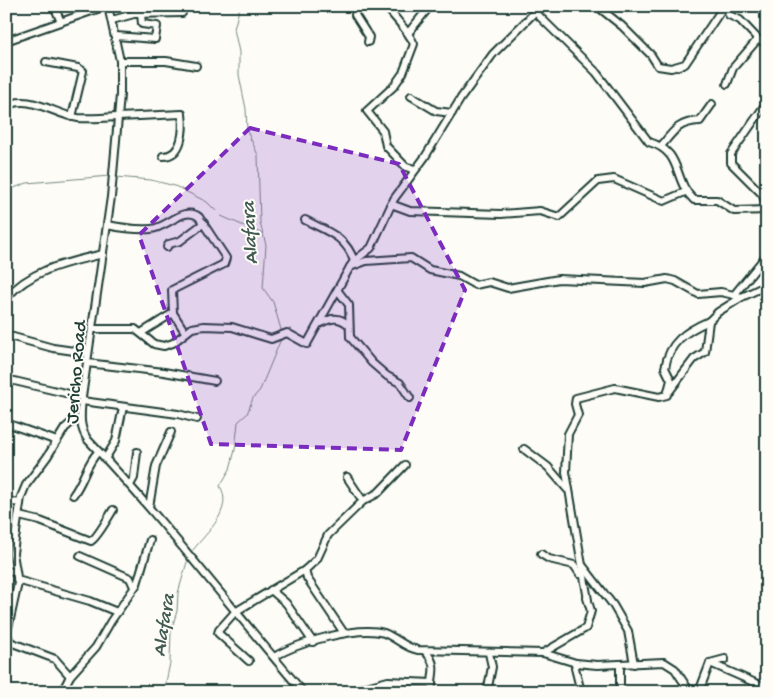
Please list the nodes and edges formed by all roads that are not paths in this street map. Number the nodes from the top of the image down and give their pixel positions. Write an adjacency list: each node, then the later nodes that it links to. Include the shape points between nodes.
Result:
1 (54, 6): 12 (street)
2 (107, 6): 11 (street, Jericho Road); 12 (street)
3 (357, 6): 17 (street, via 356,15 369,37)
4 (386, 6): 13 (street)
5 (430, 6): 13 (street)
6 (597, 6): 7 (street, via 616,20 663,68 685,64)
7 (724, 6): 15 (street, via 729,15 743,22)
8 (534, 9): 27 (street, via 493,54); 30 (street, via 596,72 648,142)
9 (141, 14): 10 (street); 11 (street); 14 (street, via 142,24 157,26 156,39)
10 (182, 14)
11 (112, 20): 14 (street, Jericho Road)
12 (61, 22): 16 (street)
13 (409, 32): 32 (street, via 414,44 403,72 394,86 367,111 383,131 386,146 406,167)
14 (116, 36): 19 (street, Jericho Road)
15 (758, 38): 18 (street); 22 (street, via 734,68)
16 (6, 41)
17 (368, 42)
18 (767, 44)
19 (120, 61): 21 (street); 29 (street, Jericho Road)
20 (46, 62): 28 (street, via 82,67)
21 (196, 66)
22 (728, 84)
23 (411, 96): 27 (street, via 436,111)
24 (767, 102): 35 (street, via 732,154 731,164 762,194)
25 (712, 104): 30 (street, via 700,121 686,122)
26 (6, 107): 28 (street, via 12,103 31,103)
27 (452, 113): 32 (street)
28 (72, 117): 29 (street)
29 (117, 117): 31 (street, via 182,114 184,126 178,148 173,154); 39 (street, Jericho Road)
30 (662, 145): 33 (street, via 675,160)
31 (163, 156)
32 (415, 169): 34 (street)
33 (685, 192): 34 (street, via 664,201 614,179 598,181 559,217 540,212 410,211); 36 (street, via 694,200 717,200 734,211)
34 (391, 204): 44 (street, via 371,248)
35 (767, 205)
36 (767, 210)
37 (305, 220): 44 (street, via 341,239)
38 (204, 224): 39 (street, via 197,214 190,213 153,229); 41 (street); 51 (street, via 226,258 224,264 174,287 170,302)
39 (107, 225): 42 (street, Jericho Road)
40 (767, 240): 43 (street)
41 (167, 247)
42 (103, 254): 50 (street, via 35,274); 55 (street, Jericho Road)
43 (766, 257): 48 (street)
44 (354, 261): 45 (street)
45 (350, 268): 47 (street); 48 (street, via 366,261 411,258 430,270 459,276 474,285 489,282 508,288 559,279 645,284 667,279 698,294)
46 (767, 285): 49 (street)
47 (338, 291): 53 (street); 54 (street, via 349,305)
48 (734, 295): 49 (street)
49 (742, 297): 52 (street)
50 (6, 298)
51 (172, 312): 56 (street); 57 (street)
52 (709, 321): 63 (street, via 705,352 694,360); 63 (street, via 693,328 672,346 665,368 671,380)
53 (319, 324): 54 (street, via 336,318); 56 (street, via 307,344 288,333 270,338 232,327 204,326)
54 (349, 325): 64 (street, via 350,337 372,363 400,384)
55 (92, 329): 57 (street, via 127,329); 59 (street, Jericho Road)
56 (185, 332): 57 (street, via 164,346 154,344)
57 (141, 333)
58 (6, 336): 59 (street)
59 (88, 353): 60 (street, Jericho Road)
60 (86, 363): 62 (street); 65 (street, Jericho Road)
61 (6, 379): 65 (street)
62 (215, 381)
63 (667, 395): 79 (street, via 660,397 615,388 576,398 578,415 569,431 566,450)
64 (410, 398)
65 (82, 399): 66 (street); 68 (street, Jericho Road)
66 (123, 407): 67 (street); 75 (street, via 116,441)
67 (197, 418)
68 (80, 419): 71 (street, via 68,425); 73 (street, Jericho Road, via 84,435)
69 (6, 423): 71 (street)
70 (171, 432): 84 (street, via 156,466)
71 (57, 441): 83 (street, via 26,485)
72 (524, 449): 79 (street, via 548,467)
73 (98, 452): 75 (street, Jericho Road); 80 (street)
74 (137, 452): 78 (street)
75 (105, 458): 78 (street, Jericho Road)
76 (405, 465): 82 (street, via 378,493)
77 (347, 477): 82 (street)
78 (130, 485): 84 (street, Jericho Road)
79 (567, 489): 92 (street)
80 (74, 495)
81 (6, 501): 83 (street)
82 (363, 501): 93 (street, via 328,535 317,559)
83 (20, 503): 86 (street)
84 (149, 507): 101 (street, Jericho Road)
85 (113, 510): 86 (street, via 91,541)
86 (19, 516): 88 (street)
87 (6, 533): 88 (street)
88 (16, 534): 95 (street, via 13,553)
89 (150, 540): 97 (street, via 140,579)
90 (541, 554): 99 (street, via 576,566)
91 (80, 556): 97 (street, via 130,578)
92 (581, 563): 99 (street); 114 (street, via 628,631)
93 (305, 570): 98 (street); 102 (street)
94 (6, 571): 95 (street)
95 (16, 572): 96 (street)
96 (17, 580): 100 (street); 103 (street)
97 (134, 587): 100 (street)
98 (271, 590): 101 (street); 104 (street, via 286,603)
99 (588, 600): 107 (street, via 591,611 586,628)
100 (117, 612): 115 (street, via 96,647)
101 (235, 612): 108 (street, Jericho Road); 110 (street, via 218,634)
102 (344, 634): 104 (street); 105 (street, via 355,630 374,631 386,634 411,649)
103 (7, 638): 115 (street, via 13,644 55,659)
104 (312, 642): 108 (street, via 286,650)
105 (425, 650): 106 (street); 116 (street, via 434,670)
106 (489, 653): 107 (street); 126 (street, via 492,667)
107 (543, 653): 111 (street)
108 (274, 658): 119 (street, Jericho Road)
109 (725, 659): 112 (street)
110 (248, 661)
111 (576, 663): 113 (street); 127 (street)
112 (710, 663): 118 (street); 130 (street)
113 (620, 664): 114 (street); 128 (street)
114 (634, 664): 121 (street, via 670,664)
115 (70, 676): 117 (street)
116 (432, 683): 120 (street, via 388,681); 125 (street)
117 (66, 686): 122 (street); 123 (street)
118 (767, 688)
119 (302, 690): 124 (street)
120 (355, 690)
121 (688, 690): 129 (street)
122 (62, 692)
123 (76, 692)
124 (294, 692)
125 (432, 692)
126 (487, 692)
127 (581, 692)
128 (620, 692)
129 (678, 692)
130 (696, 692)

